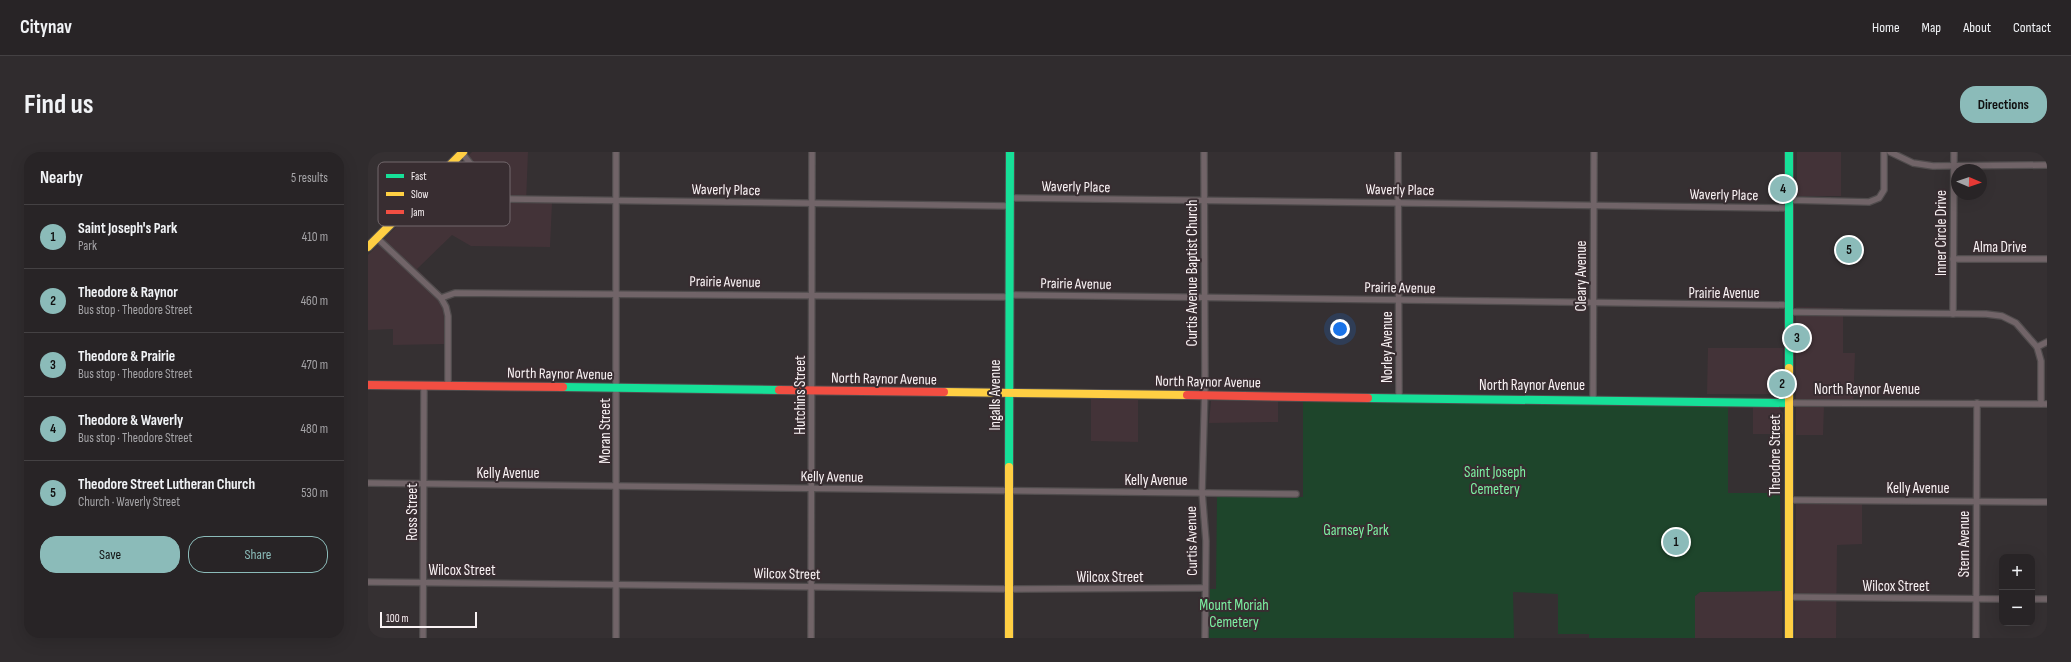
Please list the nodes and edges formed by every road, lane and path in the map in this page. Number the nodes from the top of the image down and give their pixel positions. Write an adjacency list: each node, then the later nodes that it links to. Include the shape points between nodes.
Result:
1 (616, 152): 19 (street, Moran Street)
2 (812, 152): 24 (street, Hutchins Street)
3 (1010, 152): 21 (main road, Ingalls Avenue)
4 (1204, 152): 22 (street, Curtis Avenue Baptist Church)
5 (1398, 152): 23 (street, Norley Avenue)
6 (1594, 152): 26 (street, Cleary Avenue)
7 (1789, 152): 25 (main road, Theodore Street)
8 (1884, 152): 25 (street, Waverly Place, via 1884,190 1879,198 1869,202)
9 (1890, 152): 15 (street, via 1913,163)
10 (1954, 152): 14 (street, Inner Circle Drive)
11 (463, 153): 12 (main road); 13 (street, Waverly Place)
12 (454, 162)
13 (470, 162)
14 (1954, 164)
15 (1951, 165)
16 (1987, 165): 17 (street)
17 (2047, 165)
18 (510, 199): 19 (street, Waverly Place)
19 (616, 200): 24 (street, Waverly Place); 32 (street, Moran Street)
20 (1954, 200): 30 (street, Inner Circle Drive)
21 (1010, 202): 22 (street, Waverly Place); 24 (street, Waverly Place); 34 (main road, Ingalls Avenue)
22 (1204, 202): 23 (street, Waverly Place); 36 (street, Curtis Avenue Baptist Church)
23 (1398, 202): 26 (street, Waverly Place); 37 (street, Norley Avenue)
24 (812, 203): 33 (street, Hutchins Street)
25 (1789, 204): 26 (street, Waverly Place); 39 (main road, Theodore Street)
26 (1593, 206): 38 (street, Cleary Avenue)
27 (390, 226): 28 (main road)
28 (378, 238): 29 (main road); 35 (street)
29 (368, 247)
30 (1953, 258): 31 (street, Alma Drive); 40 (street, Inner Circle Drive)
31 (2047, 259)
32 (617, 293): 33 (street, Prairie Avenue); 35 (street, Prairie Avenue, via 456,293); 46 (street, Moran Street)
33 (812, 295): 34 (street, Prairie Avenue); 47 (street, Hutchins Street)
34 (1010, 296): 36 (street, Prairie Avenue); 48 (main road, Ingalls Avenue)
35 (441, 298): 45 (street, via 448,316)
36 (1204, 298): 37 (street, Prairie Avenue); 49 (street, Curtis Avenue Baptist Church)
37 (1399, 300): 38 (street, Prairie Avenue); 50 (street, Norley Avenue)
38 (1593, 304): 39 (street, Prairie Avenue); 51 (street, Cleary Avenue)
39 (1789, 308): 40 (street, Prairie Avenue); 52 (main road, Theodore Street)
40 (1953, 314): 42 (street, Prairie Avenue, via 2002,316 2016,323)
41 (2047, 342): 42 (street)
42 (2037, 347): 54 (street, Prairie Avenue, via 2041,361)
43 (368, 386): 44 (main road, North Raynor Avenue)
44 (424, 386): 45 (main road, North Raynor Avenue); 56 (street, Ross Street)
45 (448, 386): 46 (main road, North Raynor Avenue)
46 (617, 388): 47 (main road, North Raynor Avenue); 57 (street, Moran Street)
47 (812, 392): 48 (main road, North Raynor Avenue); 58 (street, Hutchins Street)
48 (1009, 395): 49 (main road, North Raynor Avenue); 59 (main road, Ingalls Avenue)
49 (1203, 395): 50 (main road, North Raynor Avenue); 60 (street, Curtis Avenue)
50 (1399, 398): 51 (main road, North Raynor Avenue)
51 (1593, 400): 52 (main road, North Raynor Avenue)
52 (1789, 403): 53 (street, North Raynor Avenue); 62 (main road, Theodore Street)
53 (1977, 403): 54 (street, North Raynor Avenue); 63 (street, Stern Avenue)
54 (2044, 404)
55 (368, 483): 56 (street, Kelly Avenue)
56 (424, 484): 57 (street, Kelly Avenue); 66 (street, Ross Street)
57 (617, 486): 58 (street, Kelly Avenue); 67 (street, Moran Street)
58 (812, 489): 59 (street, Kelly Avenue); 68 (street, Hutchins Street)
59 (1009, 492): 60 (street, Kelly Avenue); 70 (main road, Ingalls Avenue)
60 (1202, 492): 61 (street, Kelly Avenue); 69 (street, Curtis Avenue, via 1206,541)
61 (1296, 494)
62 (1789, 500): 63 (street, Kelly Avenue); 71 (main road, Theodore Street)
63 (1977, 501): 64 (street, Kelly Avenue); 72 (street, Stern Avenue)
64 (2047, 502)
65 (368, 582): 66 (street, Wilcox Street)
66 (424, 582): 67 (street, Wilcox Street); 76 (street, Ross Street)
67 (616, 584): 68 (street, Wilcox Street); 77 (street, Moran Street)
68 (812, 586): 70 (street, Wilcox Street); 78 (street, Hutchins Street)
69 (1205, 588): 70 (street, Wilcox Street); 80 (street, Curtis Avenue)
70 (1009, 589): 79 (main road, Ingalls Avenue)
71 (1789, 597): 72 (street, Wilcox Street); 81 (main road, Theodore Street)
72 (1976, 598): 73 (street, Wilcox Street); 82 (street, Stern Avenue)
73 (1999, 598)
74 (2035, 599): 75 (street)
75 (2047, 599)
76 (424, 638)
77 (616, 638)
78 (812, 638)
79 (1009, 638)
80 (1205, 638)
81 (1789, 638)
82 (1976, 638)

